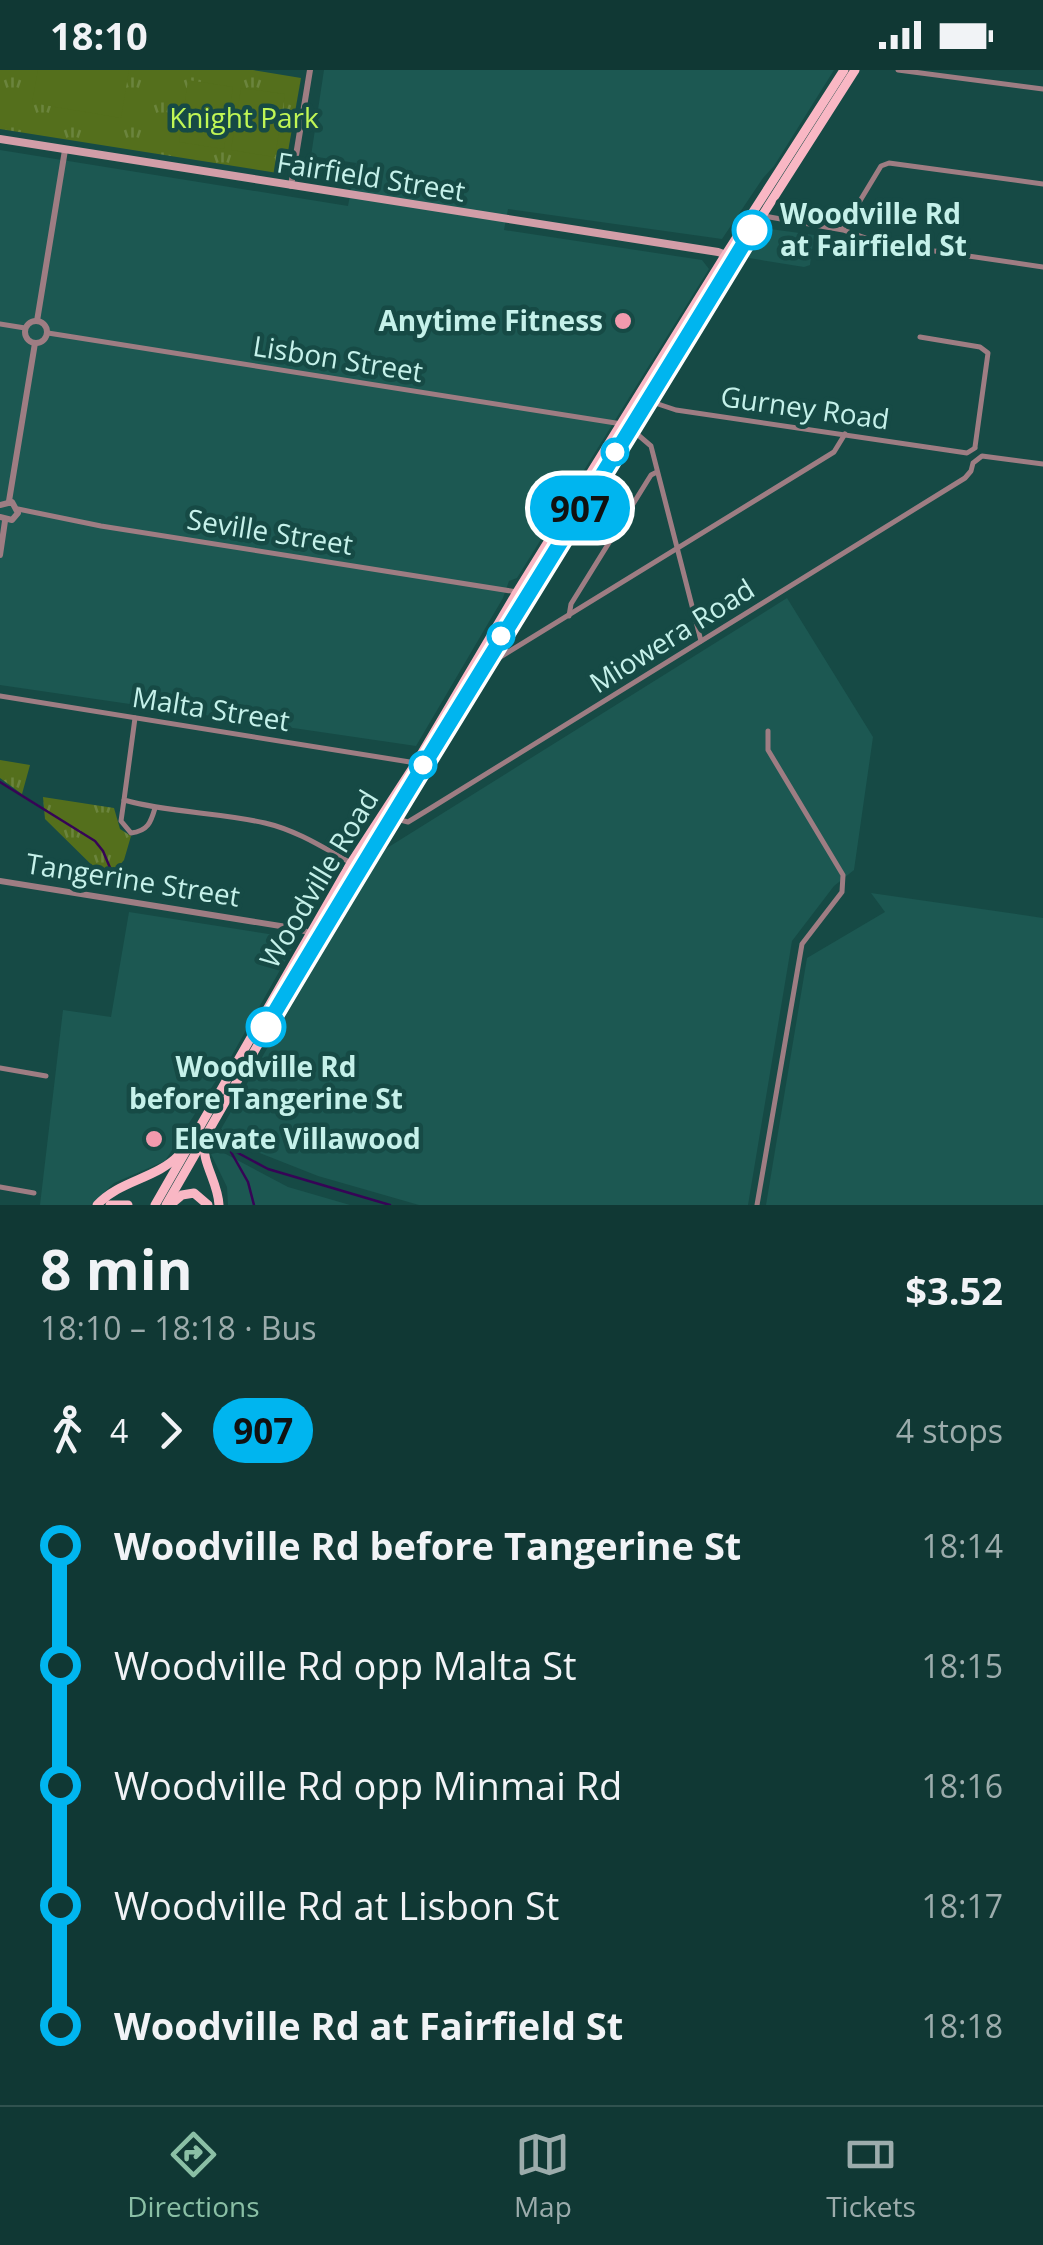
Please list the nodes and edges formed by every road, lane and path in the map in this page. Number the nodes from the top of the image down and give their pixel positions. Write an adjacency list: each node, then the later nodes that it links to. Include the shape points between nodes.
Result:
1 (310, 70): 9 (street)
2 (844, 70): 12 (main road, Woodville Road)
3 (854, 70): 10 (main road, Woodville Road)
4 (898, 70): 5 (street)
5 (1043, 88)
6 (0, 139): 7 (main road, Fairfield Street)
7 (65, 150): 9 (main road, Fairfield Street); 14 (street)
8 (1043, 184): 11 (street, via 888,163)
9 (291, 187): 12 (main road, Fairfield Street)
10 (762, 215): 11 (street); 12 (main road, Woodville Road)
11 (843, 230): 13 (street, via 880,243)
12 (730, 256): 20 (main road, Woodville Road)
13 (1043, 266)
14 (37, 321): 16 (street); 17 (street)
15 (0, 324): 16 (street)
16 (26, 328): 19 (street, via 26,338)
17 (48, 333): 19 (street); 21 (street, Lisbon Street)
18 (920, 337): 23 (street, via 989,348)
19 (35, 343): 29 (street)
20 (643, 398): 21 (main road, Woodville Road); 22 (street, Gurney Road, via 676,410)
21 (626, 426): 28 (street, via 651,446); 35 (main road, Woodville Road); 38 (main road, Woodville Road)
22 (845, 434): 24 (street, Gurney Road); 33 (street, via 834,452)
23 (975, 448): 24 (street); 25 (street)
24 (967, 453): 26 (street)
25 (982, 456): 26 (street); 27 (street)
26 (973, 463): 37 (street, Miowera Road, via 965,478)
27 (1043, 464)
28 (657, 472): 33 (street); 36 (street)
29 (8, 501): 30 (street); 31 (street)
30 (0, 505)
31 (18, 509): 32 (street, via 15,518); 35 (street, Seville Street)
32 (3, 519): 34 (street)
33 (678, 548): 36 (street); 37 (street)
34 (0, 555)
35 (517, 592): 42 (main road, Woodville Road)
36 (569, 616): 38 (street)
37 (701, 641): 45 (street, Miowera Road, via 408,822)
38 (481, 669): 45 (main road, Woodville Road)
39 (0, 696): 40 (street, Malta Street)
40 (136, 718): 42 (street, Malta Street); 43 (street)
41 (768, 732): 61 (street, via 768,750 842,876 842,892 802,944)
42 (416, 763): 45 (main road, Woodville Road)
43 (124, 800): 44 (street); 44 (street, via 122,821 131,833 148,826)
44 (154, 808): 46 (street, via 267,823)
45 (387, 816): 46 (main road, Woodville Road); 48 (main road, Woodville Road)
46 (351, 863): 48 (main road, Woodville Road)
47 (0, 881): 48 (street, Tangerine Street)
48 (314, 935): 51 (main road, Woodville Road)
49 (0, 1068): 50 (street)
50 (46, 1076)
51 (201, 1133): 54 (main road, via 164,1169); 57 (main road, Woodville Road); 58 (main road, Woodville Road); 60 (main road)
52 (0, 1187): 53 (street)
53 (34, 1193)
54 (97, 1205)
55 (110, 1205): 56 (main road)
56 (128, 1205)
57 (156, 1205)
58 (168, 1205): 59 (main road, via 194,1193)
59 (208, 1205)
60 (219, 1205)
61 (757, 1205)

